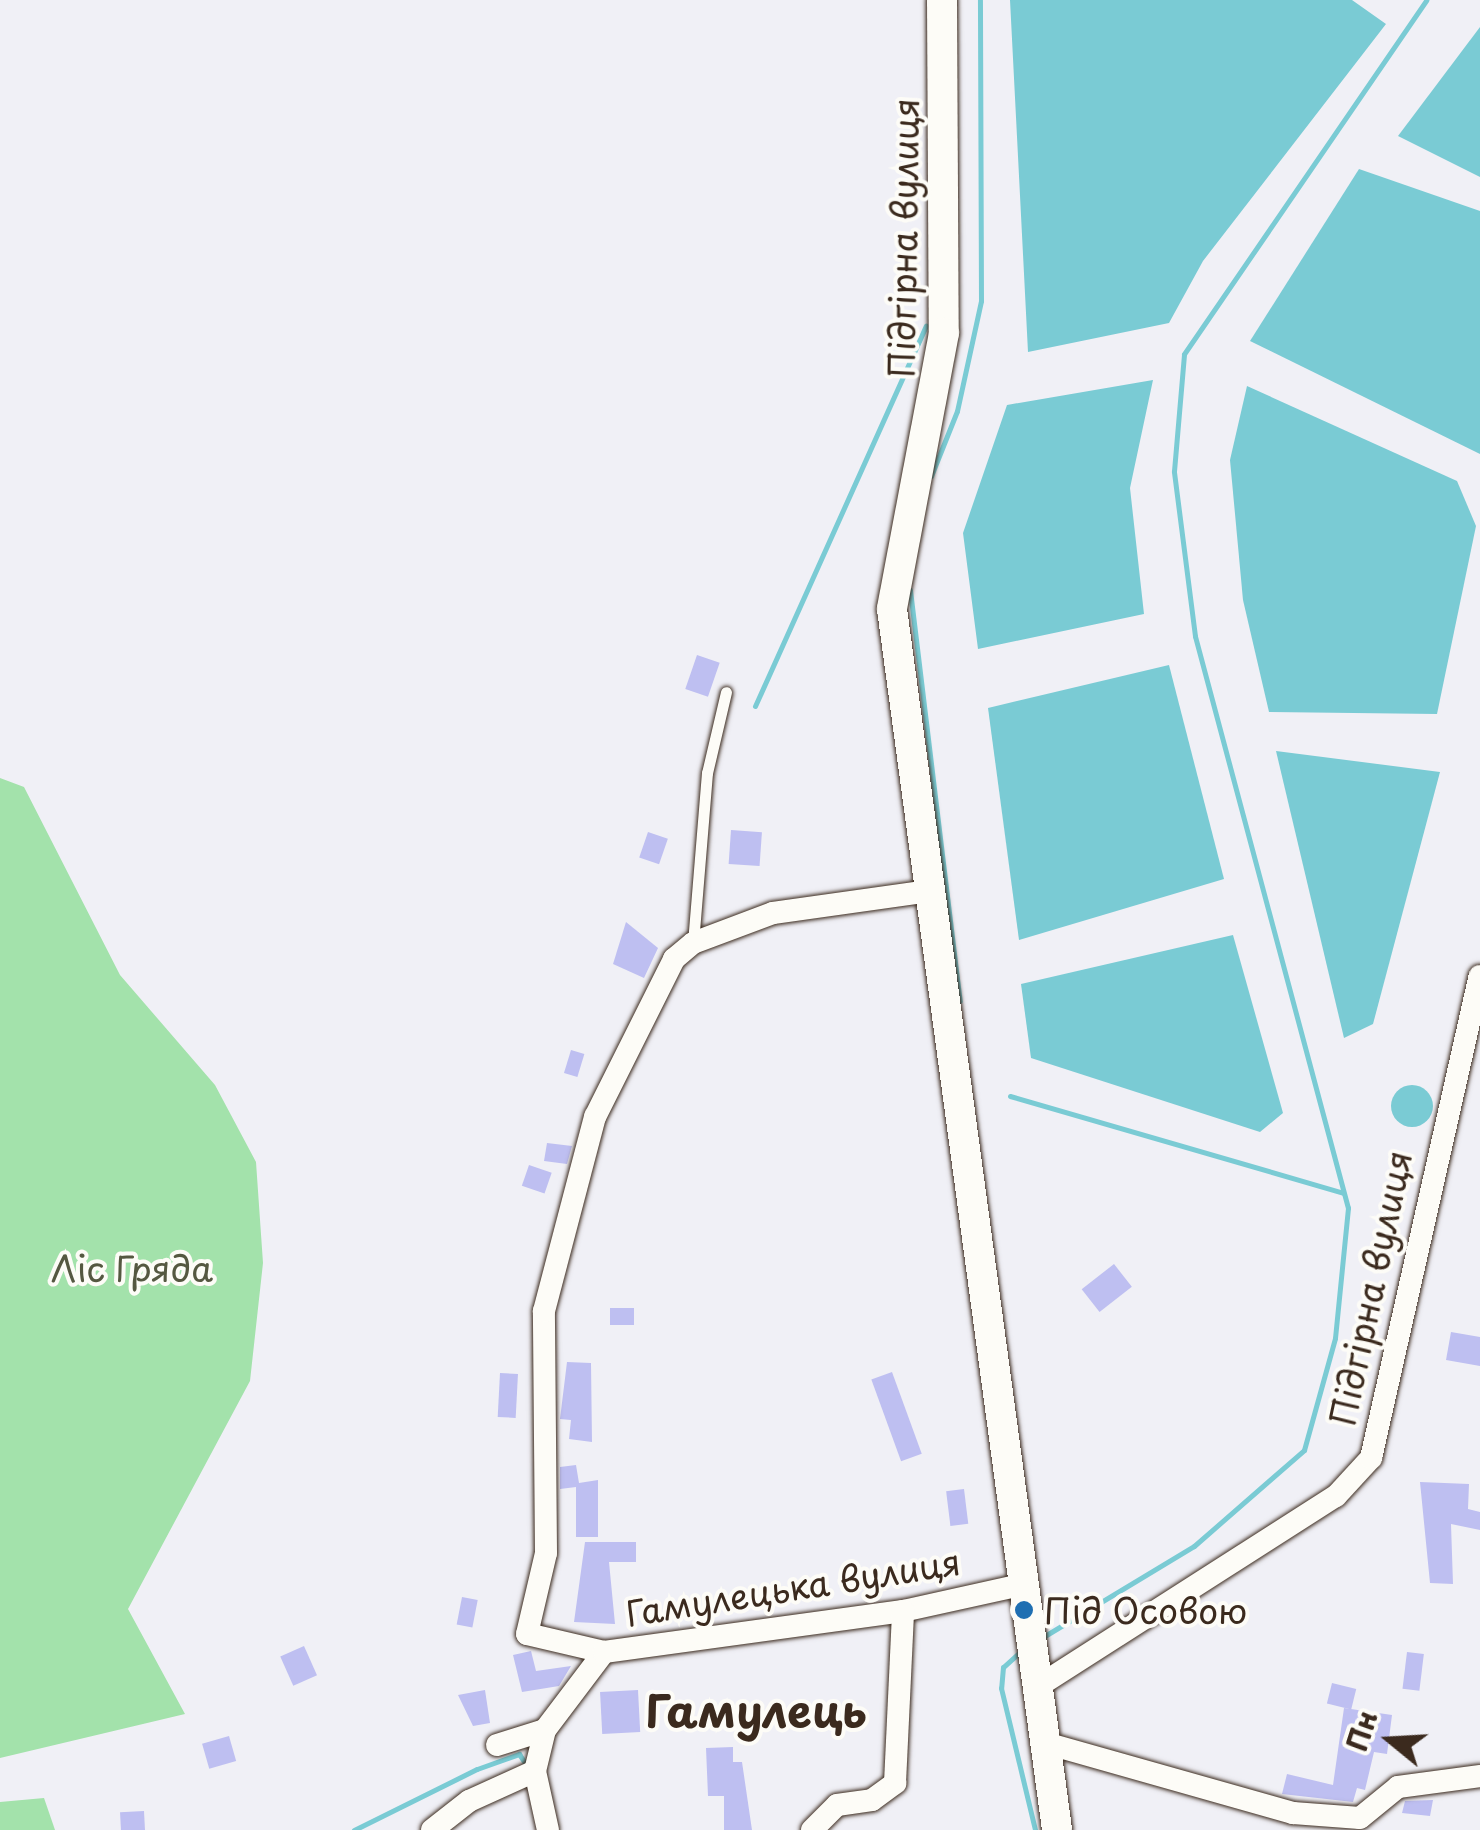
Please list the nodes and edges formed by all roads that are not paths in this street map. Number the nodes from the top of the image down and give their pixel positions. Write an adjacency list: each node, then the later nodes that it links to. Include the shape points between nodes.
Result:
1 (942, 0): 3 (street, Підгірна вулиця, via 944,333 892,609)
2 (726, 692): 4 (lane, via 706,773)
3 (928, 891): 4 (street, via 773,913); 6 (street, Підгірна вулиця)
4 (693, 943): 8 (street, via 674,960 594,1117 544,1312 546,1553 527,1634)
5 (1480, 976): 9 (street, Підгірна вулиця, via 1371,1458 1320,1506)
6 (1020, 1585): 7 (street, Гамулецька вулиця); 9 (street, Підгірна вулиця)
7 (903, 1611): 8 (street, Гамулецька вулиця); 17 (street, via 894,1783 872,1800 836,1804)
8 (604, 1652): 10 (street, Гамулецька вулиця)
9 (1038, 1674): 11 (street, Підгірна вулиця)
10 (545, 1730): 12 (street); 13 (street)
11 (1049, 1744): 14 (street, via 1293,1813 1360,1818 1398,1787); 18 (street, Підгірна вулиця)
12 (497, 1745)
13 (535, 1772): 15 (street, via 469,1801); 16 (street)
14 (1480, 1776)
15 (432, 1830)
16 (548, 1830)
17 (812, 1830)
18 (1057, 1830)

